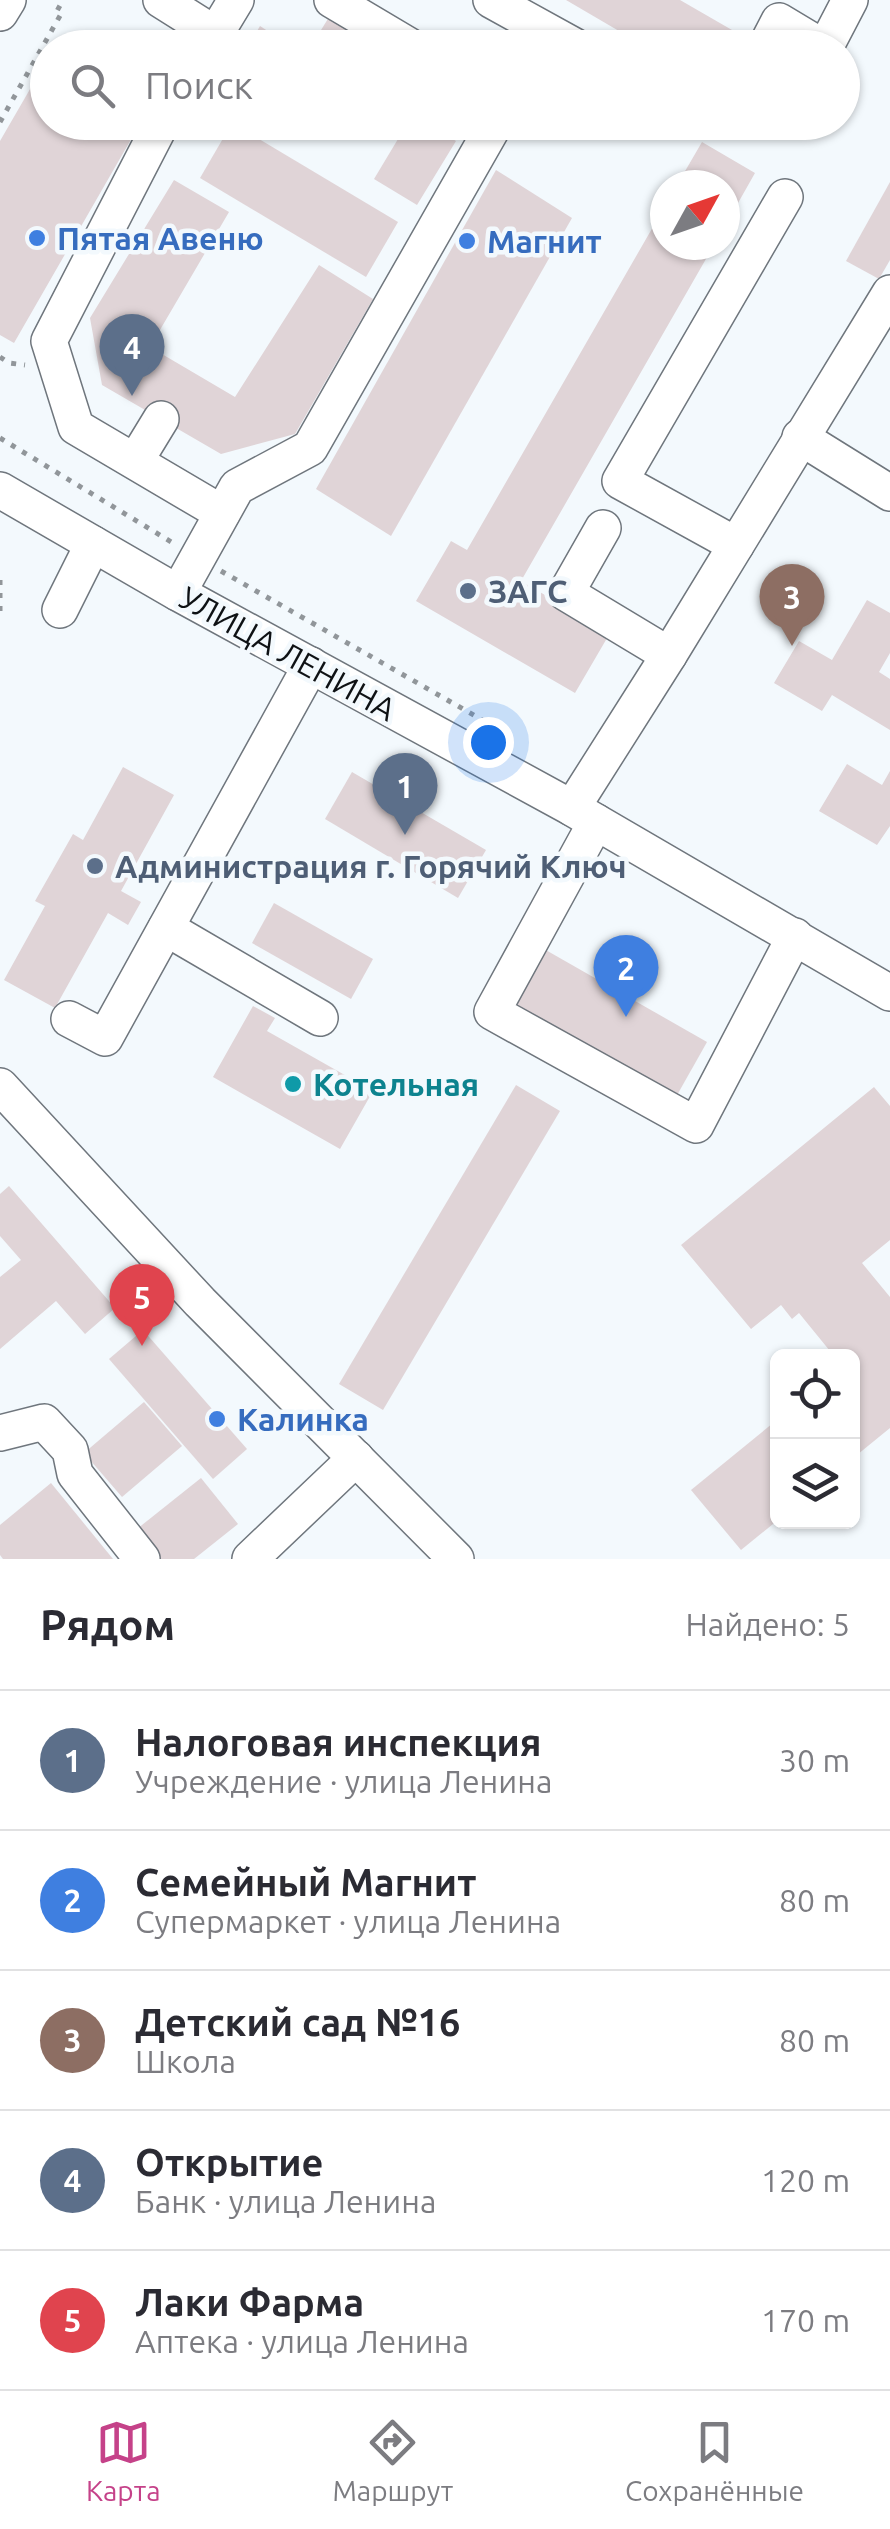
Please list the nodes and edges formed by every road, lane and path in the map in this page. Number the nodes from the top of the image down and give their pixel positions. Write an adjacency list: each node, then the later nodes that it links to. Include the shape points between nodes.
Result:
1 (8, 0): 8 (street)
2 (63, 0): 10 (path)
3 (161, 0): 9 (street)
4 (258, 0): 9 (street)
5 (332, 0): 11 (street)
6 (491, 0): 12 (street)
7 (850, 0): 15 (street)
8 (0, 13)
9 (220, 26)
10 (52, 30)
11 (383, 30)
12 (545, 30)
13 (775, 30): 14 (street, via 779,21)
14 (794, 30)
15 (834, 30)
16 (30, 69): 17 (path)
17 (0, 122)
18 (153, 140): 25 (street, via 49,341 76,426)
19 (486, 140): 29 (street, via 310,448 237,487)
20 (785, 197): 31 (street, via 620,481)
21 (890, 292): 24 (street)
22 (160, 418): 25 (street)
23 (0, 438): 29 (path)
24 (800, 438): 27 (street); 31 (street)
25 (136, 460): 29 (street)
26 (0, 490): 30 (street, УЛИЦА ЛЕНИНА)
27 (890, 493)
28 (603, 528): 36 (street, via 566,593)
29 (215, 540): 33 (street); 38 (path)
30 (93, 544): 33 (street, УЛИЦА ЛЕНИНА); 34 (street)
31 (736, 545): 36 (street)
32 (0, 580): 35 (path)
33 (178, 593): 37 (street, УЛИЦА ЛЕНИНА)
34 (60, 610)
35 (0, 614)
36 (669, 655): 39 (street)
37 (310, 665): 39 (street, УЛИЦА ЛЕНИНА); 40 (street)
38 (512, 737)
39 (584, 815): 41 (street, УЛИЦА ЛЕНИНА); 41 (street, via 492,1012 696,1125)
40 (166, 928): 43 (street); 44 (street, via 105,1038)
41 (795, 936): 42 (street, УЛИЦА ЛЕНИНА)
42 (890, 993)
43 (320, 1018)
44 (69, 1019)
45 (0, 1086): 47 (street)
46 (0, 1433): 48 (street, via 44,1422 70,1450 75,1474)
47 (356, 1458): 49 (street); 50 (street)
48 (142, 1559)
49 (250, 1559)
50 (456, 1559)

